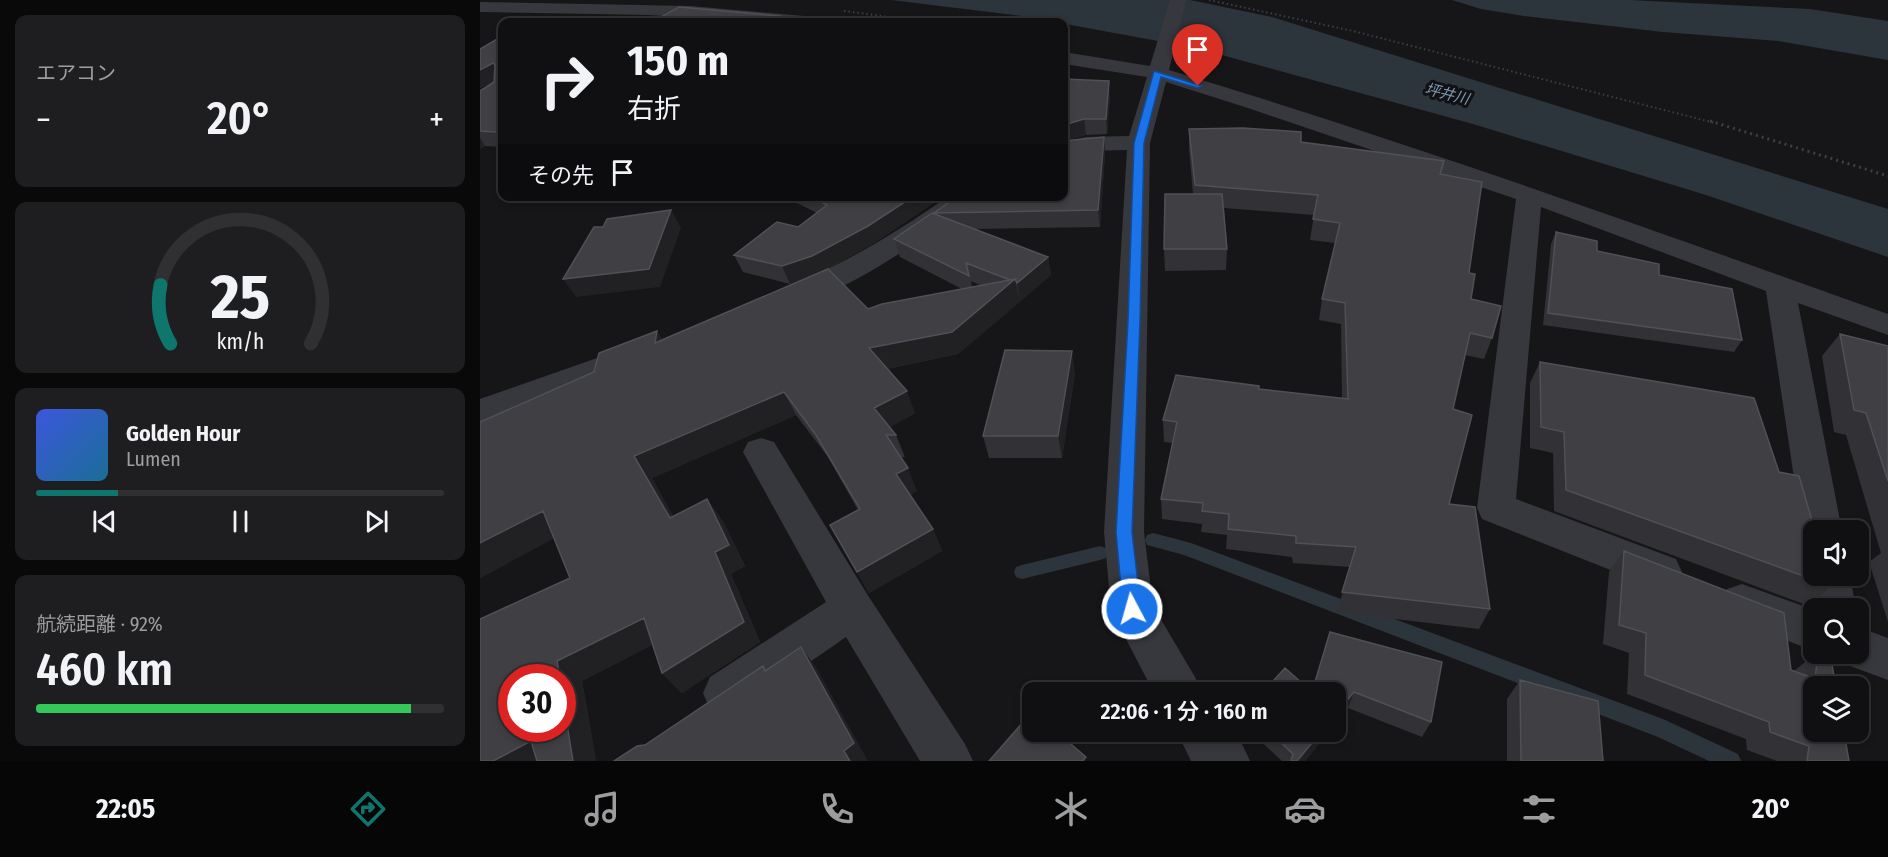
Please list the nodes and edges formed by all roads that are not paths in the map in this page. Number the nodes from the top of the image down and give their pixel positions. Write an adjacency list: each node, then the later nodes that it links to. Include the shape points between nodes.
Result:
1 (1178, 0): 9 (street)
2 (480, 7): 3 (street)
3 (575, 8): 4 (street); 5 (street, via 684,10)
4 (559, 18)
5 (786, 18)
6 (480, 22): 7 (street)
7 (498, 22)
8 (1068, 57): 9 (street)
9 (1160, 65): 10 (street); 12 (street, via 1258,104)
10 (1139, 143): 11 (street); 25 (street, via 1124,532 1132,609)
11 (1068, 148)
12 (1529, 195): 14 (street); 22 (street, via 1496,508)
13 (959, 201): 15 (street, via 884,252 830,281)
14 (1780, 286): 16 (street); 20 (street)
15 (774, 303)
16 (1888, 325)
17 (663, 346): 18 (street)
18 (480, 412)
19 (761, 453): 21 (street)
20 (1820, 520)
21 (852, 608): 26 (street); 27 (street)
22 (1803, 627)
23 (1869, 652): 24 (street)
24 (1888, 659)
25 (1173, 682)
26 (694, 714)
27 (948, 761)

